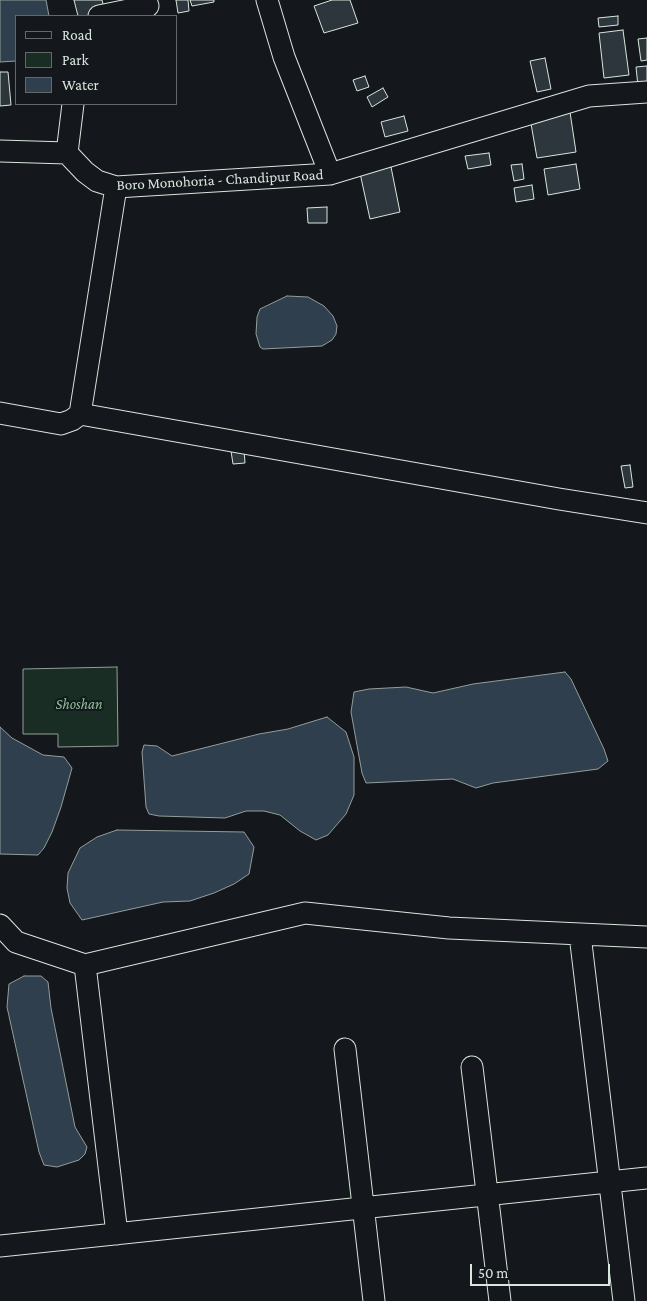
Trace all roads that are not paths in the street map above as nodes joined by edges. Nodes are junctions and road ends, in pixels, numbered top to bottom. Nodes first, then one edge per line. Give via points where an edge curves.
1 (146, 0) edge
2 (267, 0) edge
3 (103, 15) edge
4 (647, 92) edge
5 (73, 105) edge
6 (0, 151) edge
7 (66, 153) junction
8 (330, 174) junction
9 (116, 187) junction
10 (0, 413) edge
11 (80, 414) junction
12 (647, 513) edge
13 (0, 925) edge
14 (580, 935) junction
15 (647, 937) edge
16 (85, 965) junction
17 (346, 1049) dead end
18 (472, 1067) dead end
19 (647, 1178) edge
20 (610, 1181) junction
21 (488, 1194) junction
22 (363, 1208) junction
23 (117, 1234) junction
24 (0, 1246) edge
25 (374, 1301) edge
26 (500, 1301) edge
27 (624, 1301) edge

1 - 3 street via 148,6
2 - 8 street via 284,57
4 - 8 street, Boro Monohoria - Chandipur Road via 589,96
5 - 7 street
6 - 7 street
7 - 9 street, Boro Monohoria - Chandipur Road via 97,182
8 - 9 street, Boro Monohoria - Chandipur Road
9 - 11 street
10 - 11 street via 62,424
11 - 12 street
13 - 16 street via 16,942
14 - 15 street
14 - 16 street via 449,928 305,912
14 - 20 street
16 - 23 street
17 - 22 street
18 - 21 street
19 - 20 street
20 - 21 street
20 - 27 street
21 - 22 street
21 - 26 street
22 - 23 street
22 - 25 street
23 - 24 street

